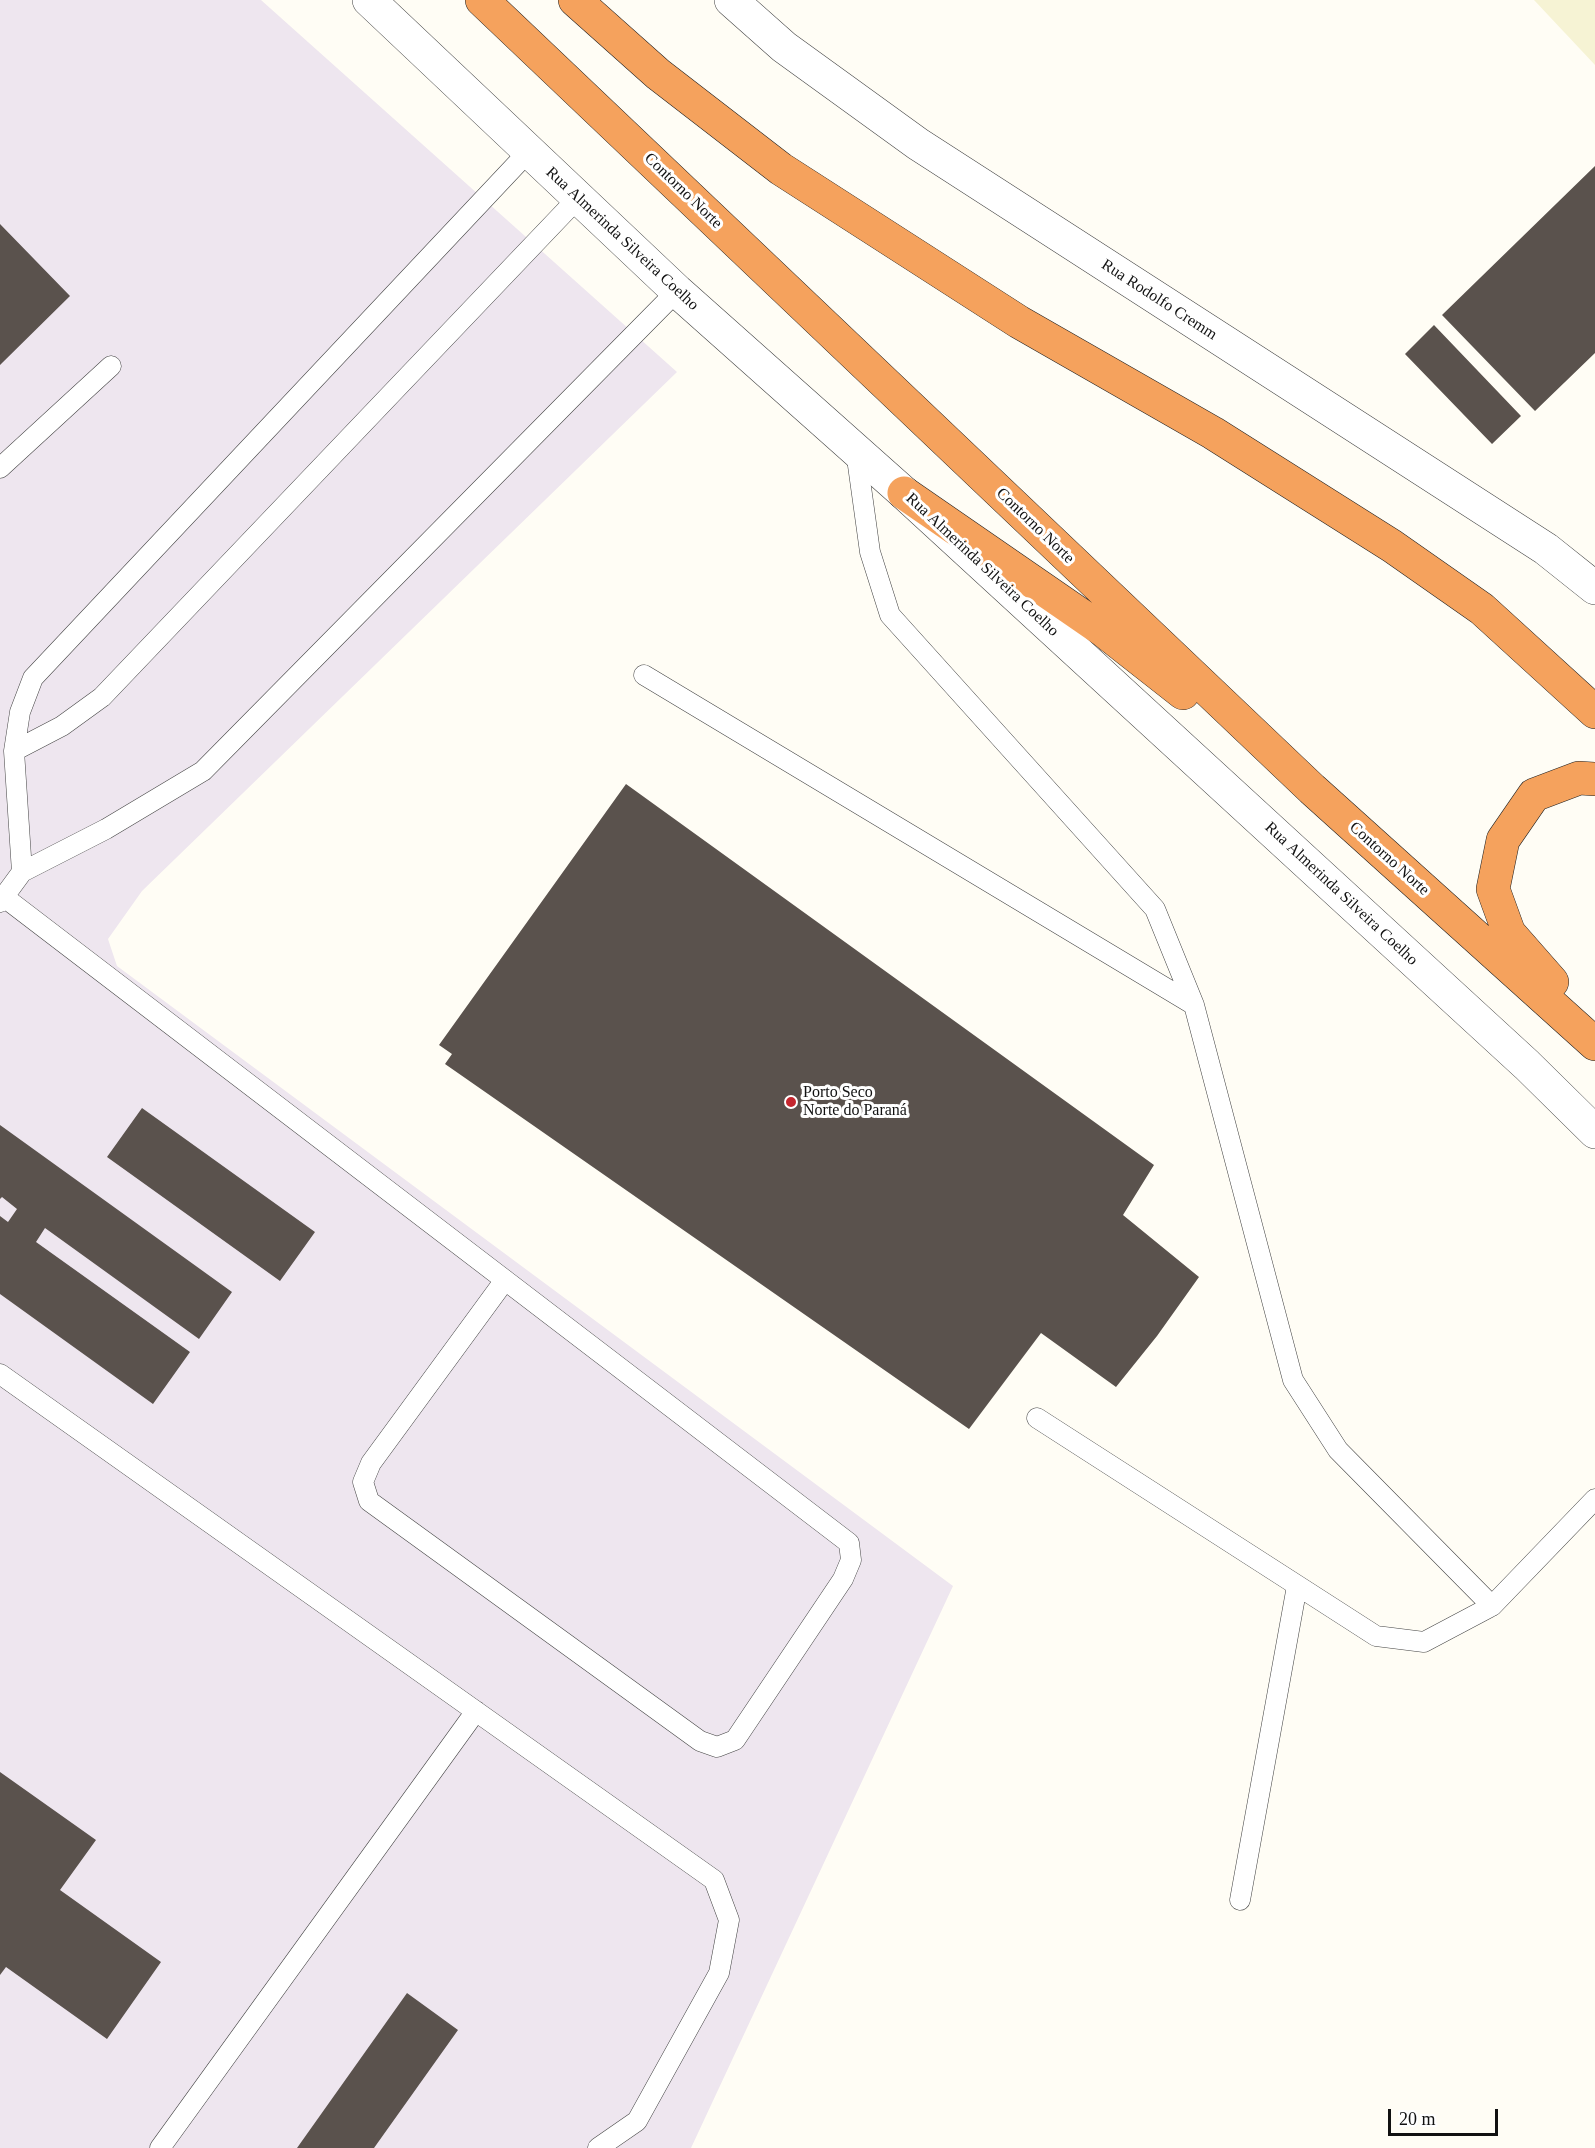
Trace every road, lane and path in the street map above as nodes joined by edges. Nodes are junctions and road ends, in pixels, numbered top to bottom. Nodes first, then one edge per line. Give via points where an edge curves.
1 (369, 0) edge
2 (482, 0) edge
3 (575, 0) edge
4 (731, 0) edge
5 (529, 151) junction
6 (578, 198) junction
7 (677, 291) junction
8 (111, 366) dead end
9 (856, 450) junction
10 (0, 468) edge
11 (904, 493) junction
12 (1595, 588) edge
13 (644, 675) dead end
14 (1595, 712) edge
15 (14, 751) junction
16 (1595, 779) edge
17 (1312, 789) junction
18 (22, 872) junction
19 (2, 899) edge
20 (1194, 1005) junction
21 (1595, 1026) edge
22 (1595, 1044) edge
23 (1595, 1132) edge
24 (505, 1280) junction
25 (0, 1374) edge
26 (1037, 1418) dead end
27 (1595, 1499) edge
28 (1297, 1586) junction
29 (1492, 1606) junction
30 (476, 1711) junction
31 (1240, 1900) dead end
32 (160, 2148) edge
33 (598, 2148) edge

1 - 5 street, Rua Almerinda Silveira Coelho
2 - 17 highway, Contorno Norte
3 - 14 highway via 658,74 781,169 1019,322 1214,434 1392,546 1482,609
4 - 12 street, Rua Rodolfo Cremm via 784,47 918,144 1546,549
5 - 6 street, Rua Almerinda Silveira Coelho
5 - 15 lane via 33,678 20,712
6 - 7 street, Rua Almerinda Silveira Coelho
6 - 15 lane via 102,697 62,726
7 - 9 street, Rua Almerinda Silveira Coelho
7 - 18 lane via 203,771 106,829
8 - 10 lane
9 - 11 street, Rua Almerinda Silveira Coelho
9 - 20 lane via 870,552 890,615 1155,909
11 - 17 highway via 1104,631
11 - 23 street, Rua Almerinda Silveira Coelho
13 - 20 lane
15 - 18 lane
16 - 21 highway via 1579,778 1534,795 1503,840 1493,889 1509,933
17 - 22 highway, Contorno Norte
18 - 19 lane
19 - 24 lane
20 - 29 lane via 1293,1380 1338,1450
24 - 24 lane via 849,1543 851,1560 843,1579 735,1740 717,1747 700,1741 369,1501 363,1482 371,1463
25 - 30 lane
26 - 28 lane
27 - 29 lane
28 - 29 lane via 1376,1636 1424,1642
28 - 31 lane
30 - 32 lane
30 - 33 lane via 714,1880 729,1920 718,1973 637,2121

